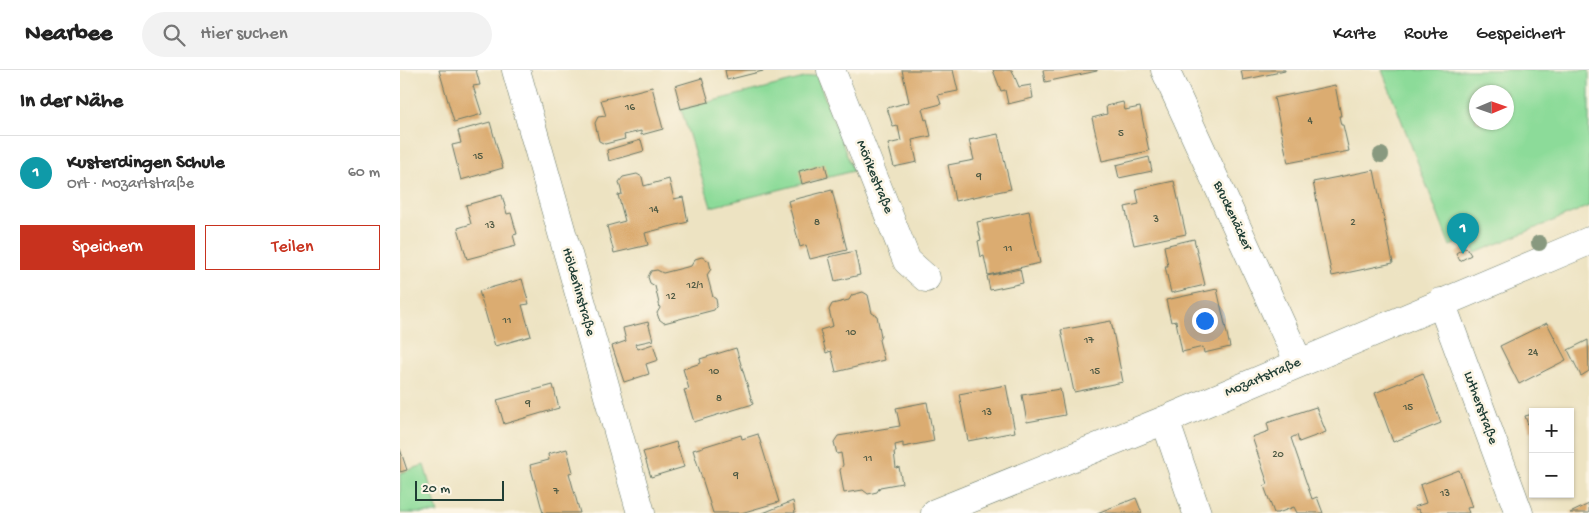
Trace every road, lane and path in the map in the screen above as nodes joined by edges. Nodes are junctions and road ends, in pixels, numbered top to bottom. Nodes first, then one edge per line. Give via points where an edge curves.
1 (516, 70) edge
2 (831, 70) edge
3 (1165, 70) edge
4 (1589, 241) edge
5 (926, 278) dead end
6 (1441, 302) junction
7 (1299, 363) junction
8 (1165, 420) junction
9 (641, 513) edge
10 (935, 513) edge
11 (1198, 513) edge
12 (1519, 513) edge

1 - 9 street, Hölderlinstraße
2 - 5 street, Mörikestraße via 907,261
3 - 7 street, Bruckenäcker
4 - 6 street, Mozartstraße
6 - 7 street, Mozartstraße
6 - 12 street, Lutherstraße
7 - 8 street, Mozartstraße
8 - 10 street, Mozartstraße
8 - 11 street

